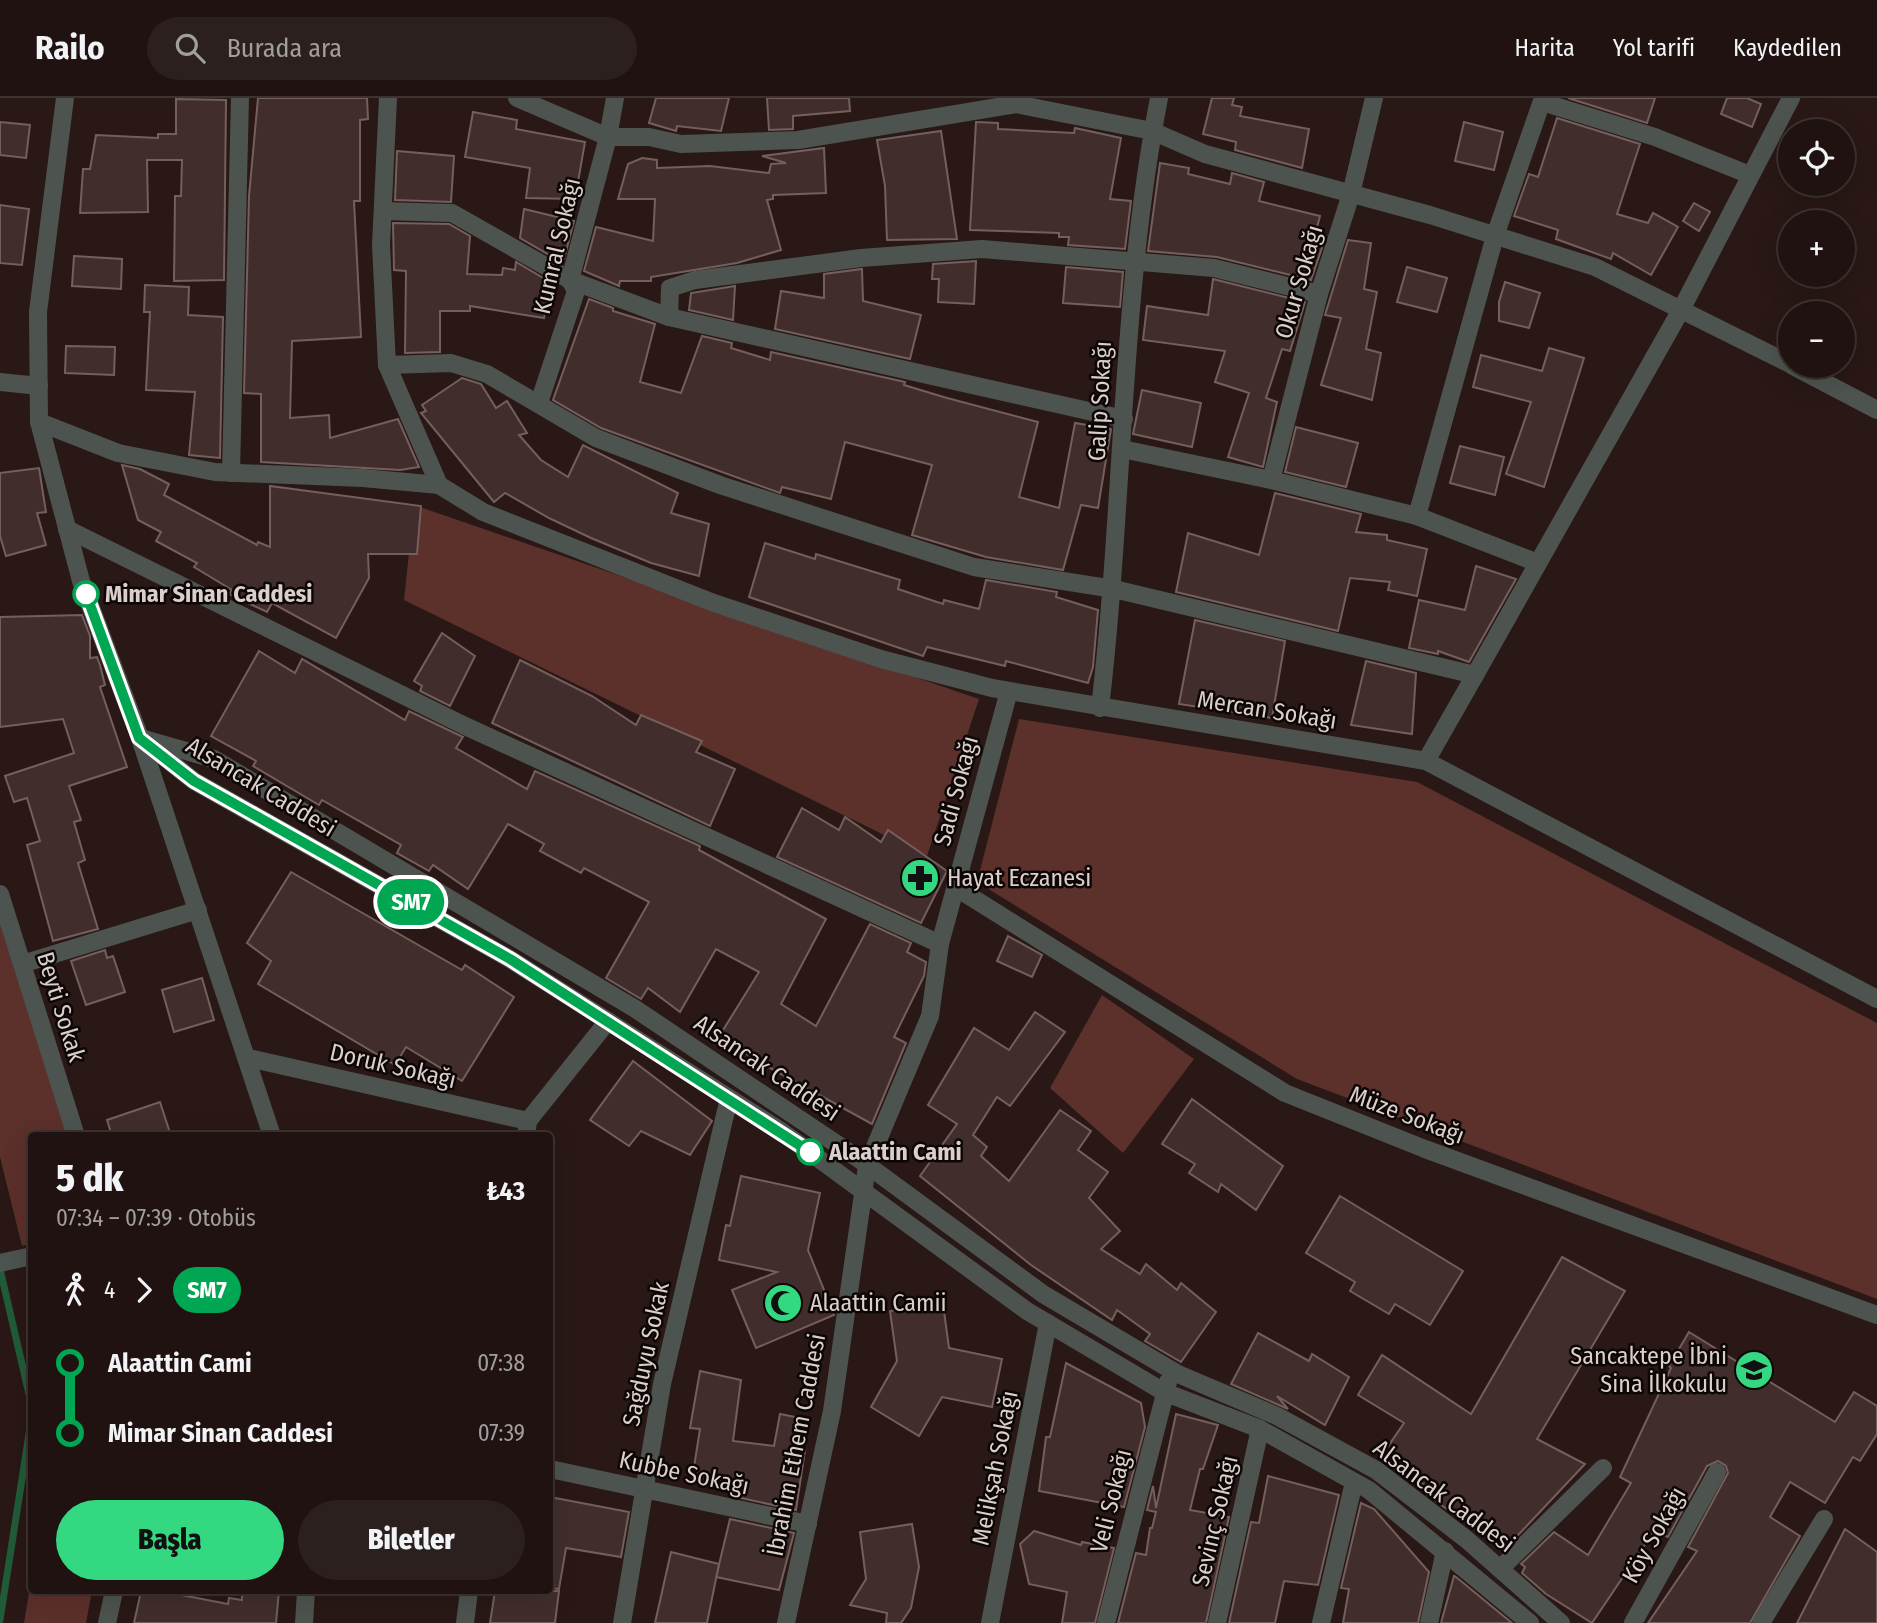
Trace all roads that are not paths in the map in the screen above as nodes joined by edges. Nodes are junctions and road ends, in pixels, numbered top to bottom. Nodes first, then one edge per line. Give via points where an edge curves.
1 (65, 98) edge
2 (240, 98) edge
3 (388, 98) edge
4 (517, 98) edge
5 (615, 98) edge
6 (1159, 98) edge
7 (1374, 98) edge
8 (1791, 98) edge
9 (1542, 100) edge
10 (1152, 131) junction
11 (608, 137) junction
12 (1751, 175) junction
13 (1351, 194) junction
14 (383, 211) junction
15 (1495, 236) junction
16 (1133, 260) junction
17 (570, 280) junction
18 (1319, 294) junction
19 (1682, 308) junction
20 (669, 317) junction
21 (1778, 358) edge
22 (387, 365) junction
23 (1817, 378) edge
24 (0, 382) edge
25 (39, 386) junction
26 (539, 403) junction
27 (1877, 410) edge
28 (1124, 419) junction
29 (39, 422) junction
30 (1122, 449) junction
31 (231, 473) junction
32 (1271, 480) junction
33 (439, 485) junction
34 (1417, 516) junction
35 (67, 529) junction
36 (1538, 563) junction
37 (1114, 589) junction
38 (1475, 675) junction
39 (1009, 691) junction
40 (1100, 708) junction
41 (139, 738) junction
42 (1426, 761) junction
43 (955, 887) junction
44 (0, 894) edge
45 (198, 911) junction
46 (940, 944) junction
47 (22, 964) junction
48 (1877, 999) edge
49 (608, 1021) junction
50 (248, 1058) junction
51 (729, 1098) junction
52 (527, 1129) edge
53 (75, 1132) edge
54 (271, 1132) edge
55 (867, 1166) junction
56 (863, 1192) junction
57 (26, 1258) edge
58 (0, 1263) edge
59 (1877, 1315) edge
60 (1048, 1323) junction
61 (1173, 1371) junction
62 (1164, 1392) junction
63 (1261, 1429) junction
64 (1603, 1468) dead end
65 (553, 1470) edge
66 (1717, 1472) dead end
67 (1354, 1482) junction
68 (645, 1490) junction
69 (1824, 1519) dead end
70 (807, 1524) junction
71 (1445, 1551) junction
72 (1500, 1569) junction
73 (113, 1594) edge
74 (306, 1594) edge
75 (469, 1594) edge
76 (1526, 1621) edge
77 (107, 1623) edge
78 (304, 1623) edge
79 (465, 1623) edge
80 (622, 1623) edge
81 (786, 1623) edge
82 (990, 1623) edge
83 (1106, 1623) edge
84 (1217, 1623) edge
85 (1321, 1623) edge
86 (1429, 1623) edge
87 (1561, 1623) edge
88 (1633, 1623) edge
89 (1761, 1623) edge

1 - 25 street via 38,312
2 - 31 street
3 - 14 street
4 - 11 street
5 - 11 street, Kumral Sokağı
6 - 10 street, Galip Sokağı
7 - 13 street, Okur Sokağı
8 - 12 street
9 - 12 street
9 - 15 street
10 - 11 street via 1016,104 798,139 681,145 649,137
10 - 13 street via 1205,154
10 - 16 street, Galip Sokağı
11 - 17 street, Kumral Sokağı
12 - 19 street
13 - 15 street
13 - 18 street, Okur Sokağı
14 - 17 street via 452,214
14 - 22 street
15 - 19 street via 1595,267
15 - 34 street
16 - 18 street via 1214,268
16 - 20 street via 982,249 849,260 695,280 670,288
16 - 28 street, Galip Sokağı
17 - 20 street
17 - 26 street, Kumral Sokağı via 576,291
18 - 32 street, Okur Sokağı
19 - 21 street
19 - 36 street
20 - 28 street
22 - 26 street via 451,363 487,373
22 - 33 street
23 - 27 street
24 - 25 street
25 - 29 street
26 - 37 street via 596,438 720,485 974,566
28 - 30 street, Galip Sokağı
29 - 31 street via 118,453
29 - 35 street
30 - 32 street
30 - 37 street, Galip Sokağı
31 - 33 street
32 - 34 street
33 - 39 street, Mercan Sokağı via 483,512 714,603 881,659
34 - 36 street
35 - 41 street via 81,581
35 - 46 street via 463,726
36 - 38 street
37 - 38 street
37 - 40 street, Galip Sokağı
38 - 42 street
39 - 40 street, Mercan Sokağı
39 - 43 street, Sadi Sokağı
40 - 42 street, Mercan Sokağı
41 - 45 street
41 - 49 street, Alsancak Caddesi via 194,781 510,959
41 - 55 street, Alsancak Caddesi via 214,759 238,773 634,1009
42 - 48 street, Mercan Sokağı
43 - 46 street, Sadi Sokağı
43 - 59 street, Müze Sokağı via 1286,1093 1424,1149
44 - 47 street, Beyti Sokak
45 - 47 street
45 - 50 street
46 - 55 street, Sadi Sokağı via 930,1016
47 - 53 street, Beyti Sokak
49 - 51 street, Alsancak Caddesi
49 - 52 street
50 - 52 street, Doruk Sokağı
50 - 54 street
51 - 56 street, Alsancak Caddesi
51 - 68 street, Sağduyu Sokak via 662,1384
55 - 56 street
55 - 61 street, Alsancak Caddesi via 1043,1294
56 - 60 street, Alsancak Caddesi
56 - 70 street, İbrahim Ethem Caddesi via 832,1411
57 - 58 street
60 - 62 street, Alsancak Caddesi
60 - 82 street, Melikşah Sokağı
61 - 62 street
61 - 72 street, Alsancak Caddesi via 1276,1416 1376,1470
62 - 63 street, Alsancak Caddesi
62 - 83 street, Veli Sokağı
63 - 67 street, Alsancak Caddesi
63 - 84 street, Sevinç Sokağı
64 - 72 street
65 - 68 street, Kubbe Sokağı
66 - 88 street, Köy Sokağı
67 - 71 street, Alsancak Caddesi
67 - 85 street
68 - 70 street, Kubbe Sokağı
68 - 80 street, Sağduyu Sokak
69 - 89 street
70 - 81 street, İbrahim Ethem Caddesi
71 - 76 street, Alsancak Caddesi
71 - 86 street
72 - 87 street, Alsancak Caddesi
73 - 77 street
74 - 78 street
75 - 79 street

